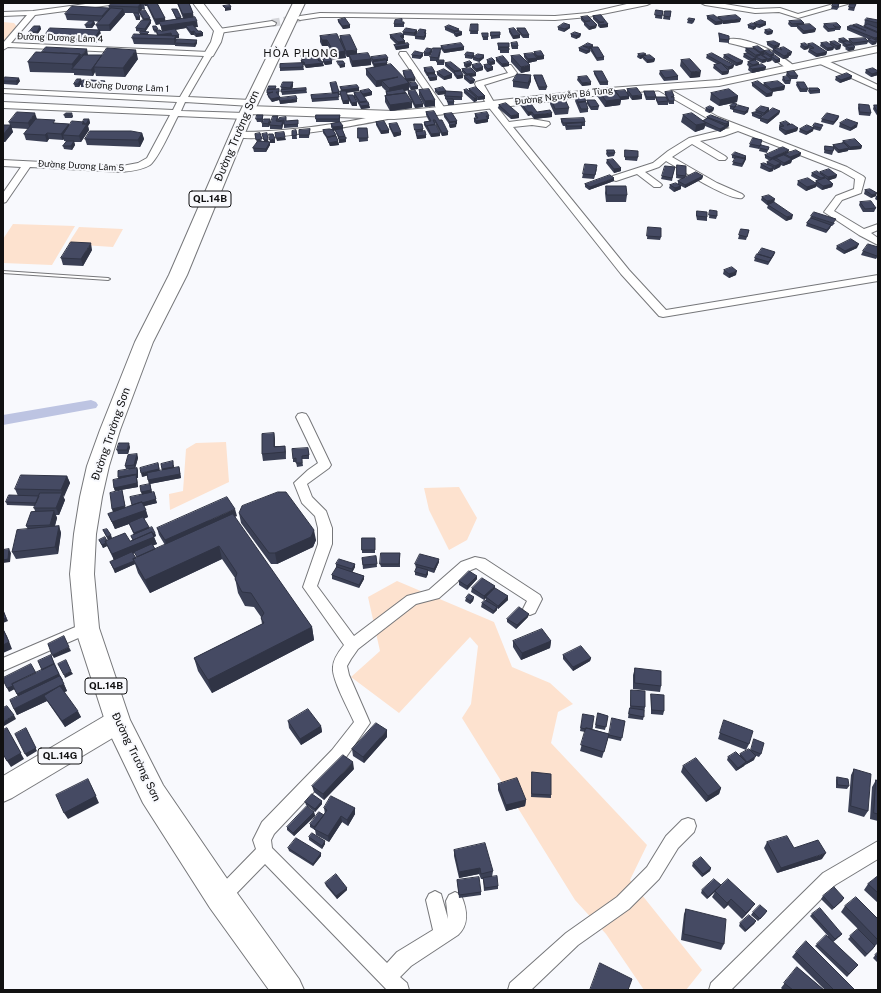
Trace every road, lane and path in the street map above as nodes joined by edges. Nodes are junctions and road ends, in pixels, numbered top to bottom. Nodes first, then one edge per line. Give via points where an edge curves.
1 (110, 3) edge
2 (198, 3) edge
3 (299, 3) edge
4 (647, 3) edge
5 (705, 3) edge
6 (847, 3) edge
7 (33, 13) junction
8 (3, 14) edge
9 (300, 18) tunnel mouth
10 (272, 23) tunnel mouth
11 (219, 31) junction
12 (732, 41) dead end
13 (4, 46) edge
14 (878, 49) edge
15 (209, 54) junction
16 (403, 54) dead end
17 (821, 61) junction
18 (508, 67) edge
19 (792, 68) junction
20 (661, 88) junction
21 (878, 88) edge
22 (3, 91) edge
23 (183, 100) junction
24 (491, 105) junction
25 (3, 106) edge
26 (248, 110) junction
27 (442, 110) junction
28 (176, 113) junction
29 (394, 115) junction
30 (546, 124) dead end
31 (506, 125) junction
32 (738, 128) junction
33 (237, 135) junction
34 (692, 140) junction
35 (666, 157) junction
36 (722, 158) dead end
37 (3, 162) edge
38 (27, 164) junction
39 (638, 171) junction
40 (616, 178) dead end
41 (657, 185) dead end
42 (739, 196) dead end
43 (3, 200) edge
44 (878, 227) edge
45 (862, 233) junction
46 (878, 242) edge
47 (3, 272) edge
48 (878, 278) edge
49 (108, 279) dead end
50 (302, 417) dead end
51 (530, 609) dead end
52 (87, 628) junction
53 (353, 645) junction
54 (3, 665) edge
55 (117, 722) junction
56 (3, 790) edge
57 (688, 826) dead end
58 (878, 849) edge
59 (265, 852) junction
60 (221, 897) junction
61 (435, 900) dead end
62 (455, 901) dead end
63 (443, 934) junction
64 (387, 977) junction
65 (288, 990) edge
66 (400, 990) edge
67 (517, 990) edge
68 (718, 990) edge

1 - 7 street
2 - 11 main road
3 - 26 highway, Đường Trường Sơn / QL.14B
4 - 9 street via 560,18 320,15
5 - 6 street via 755,11 780,10 798,16
7 - 8 street
7 - 13 street
10 - 11 street
11 - 15 main road
12 - 19 street via 757,47
13 - 15 street, Đường Dương Lâm 4
14 - 17 main road, Đường Nguyễn Bá Tùng
15 - 23 street, Đường Dương Lâm 5
16 - 27 street
17 - 19 main road, Đường Nguyễn Bá Tùng
17 - 21 street
18 - 24 street via 512,74 479,84
19 - 20 main road, Đường Nguyễn Bá Tùng via 719,83
20 - 24 main road, Đường Nguyễn Bá Tùng via 568,95
20 - 32 street via 705,114
22 - 23 street, Đường Dương Lâm 1
23 - 26 street, Đường Dương Lâm 1
23 - 28 street, Đường Dương Lâm 5
24 - 27 main road, Đường Nguyễn Bá Tùng
24 - 31 street
25 - 28 street
26 - 28 street
26 - 29 main road, Đường Nguyễn Bá Tùng
26 - 33 highway, Đường Trường Sơn / QL.14B
27 - 29 main road, Đường Nguyễn Bá Tùng
28 - 38 street, Đường Dương Lâm 5 via 151,159 136,168
29 - 33 street via 297,131
30 - 31 street via 532,122
31 - 48 street via 625,272 663,314
32 - 34 street
32 - 45 street via 860,178 858,191 839,198 829,212
33 - 52 highway, Đường Trường Sơn / QL.14B via 178,275 144,342 98,466 85,534 82,574
34 - 35 street
34 - 36 street
35 - 39 street via 656,165
35 - 42 street via 714,185
37 - 38 street, Đường Dương Lâm 5
38 - 43 street
39 - 40 street
39 - 41 street
44 - 45 street
45 - 46 street
47 - 49 lane
50 - 53 street via 326,466 300,483 307,500 321,514 325,528 325,544 310,587
51 - 53 street via 535,599 475,562 466,566 434,594 412,600 402,606
52 - 54 street
52 - 55 highway, Đường Trường Sơn / QL.14B
53 - 59 street via 340,666 341,675 362,723 338,755 268,828 262,840
55 - 56 main road, QL.14G
55 - 60 highway, Đường Trường Sơn / QL.14B via 153,794
57 - 67 street via 672,842 653,873 623,903 572,939
58 - 68 street via 829,879
59 - 60 street
59 - 64 street
60 - 65 highway, Đường Trường Sơn / QL.14B
61 - 63 street
62 - 63 street via 458,923
63 - 64 street via 404,959
64 - 66 street

